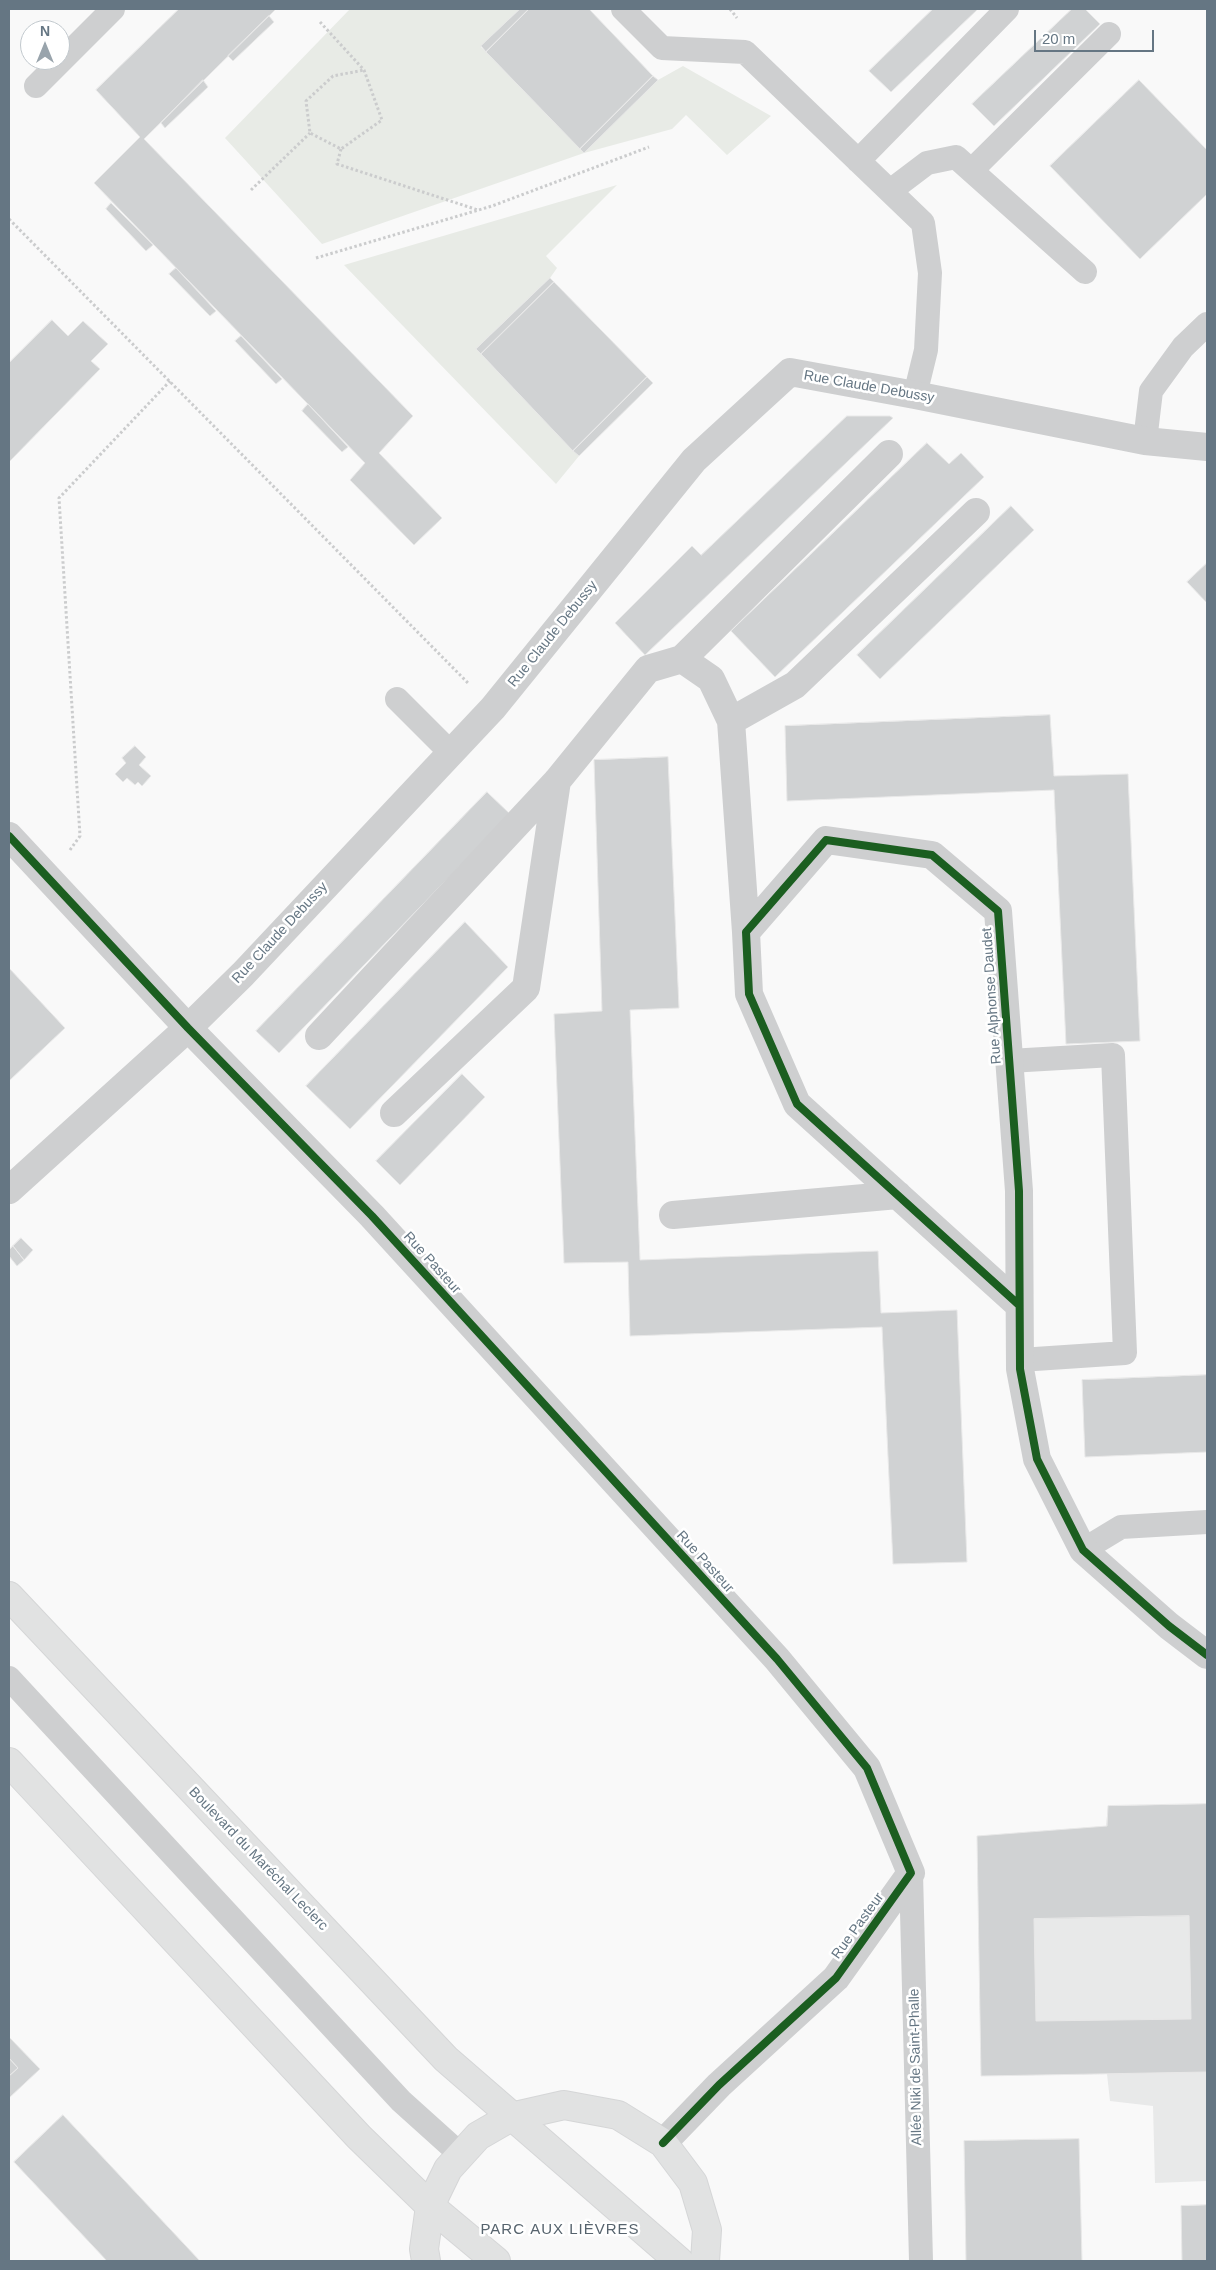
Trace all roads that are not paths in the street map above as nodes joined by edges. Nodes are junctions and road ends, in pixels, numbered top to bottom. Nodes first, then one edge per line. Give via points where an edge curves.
1 (113, 9) edge
2 (623, 9) edge
3 (1007, 9) edge
4 (1108, 34) dead end
5 (36, 86) dead end
6 (858, 161) junction
7 (972, 170) junction
8 (890, 191) junction
9 (1086, 272) dead end
10 (1207, 324) edge
11 (915, 395) junction
12 (1145, 441) junction
13 (1207, 447) edge
14 (889, 454) dead end
15 (976, 512) dead end
16 (682, 659) junction
17 (397, 699) dead end
18 (731, 721) junction
19 (450, 752) junction
20 (557, 781) junction
21 (9, 836) edge
22 (746, 932) junction
23 (188, 1028) junction
24 (319, 1036) dead end
25 (1009, 1061) junction
26 (394, 1112) dead end
27 (9, 1190) edge
28 (898, 1195) junction
29 (673, 1216) dead end
30 (1020, 1305) junction
31 (1020, 1360) junction
32 (1207, 1522) edge
33 (1083, 1550) junction
34 (9, 1596) edge
35 (1207, 1655) edge
36 (9, 1678) edge
37 (9, 1762) edge
38 (911, 1873) junction
39 (511, 2117) junction
40 (663, 2143) junction
41 (461, 2155) junction
42 (430, 2206) junction
43 (426, 2261) edge
44 (496, 2261) edge
45 (678, 2261) edge
46 (705, 2261) edge
47 (921, 2261) edge

1 - 5 lane
2 - 6 lane via 662,48 745,52
3 - 6 lane
4 - 7 lane
6 - 8 lane
7 - 8 lane via 956,157 927,163
7 - 9 lane
8 - 11 lane via 923,223 930,273 926,350
10 - 12 lane via 1182,347 1151,391
11 - 12 street, Rue Claude Debussy
11 - 19 street, Rue Claude Debussy via 790,372 694,460 493,708
12 - 13 street, Rue Claude Debussy
14 - 16 street
15 - 18 street via 795,685
16 - 18 street via 711,679
16 - 20 street via 648,669
17 - 19 lane
18 - 22 street
19 - 23 street, Rue Claude Debussy via 243,974
20 - 24 street
20 - 26 street via 526,988
21 - 23 street, Rue Pasteur
22 - 25 street, Rue Alphonse Daudet via 826,840 932,855 998,911
22 - 28 street via 749,994 796,1104
23 - 27 street, Rue Claude Debussy
23 - 38 street, Rue Pasteur via 372,1216 777,1659 867,1768
25 - 30 street, Rue Alphonse Daudet via 1020,1191
25 - 31 lane via 1113,1055 1125,1352
28 - 29 street
28 - 30 street
30 - 31 street, Rue Alphonse Daudet
31 - 33 street, Rue Alphonse Daudet via 1037,1459
32 - 33 lane via 1121,1527
33 - 35 street, Rue Alphonse Daudet
34 - 39 main road, Boulevard du Maréchal Leclerc via 446,2059
36 - 41 lane via 401,2101
37 - 42 main road via 359,2137
38 - 40 street, Rue Pasteur via 836,1978 719,2085
38 - 47 lane, Allée Niki de Saint-Phalle
39 - 40 main road via 564,2105 618,2115
39 - 41 main road via 478,2136
39 - 45 main road, Boulevard du Maréchal Leclerc
40 - 46 main road via 693,2184 708,2230
41 - 42 main road via 448,2169
42 - 43 main road via 424,2249
42 - 44 main road

